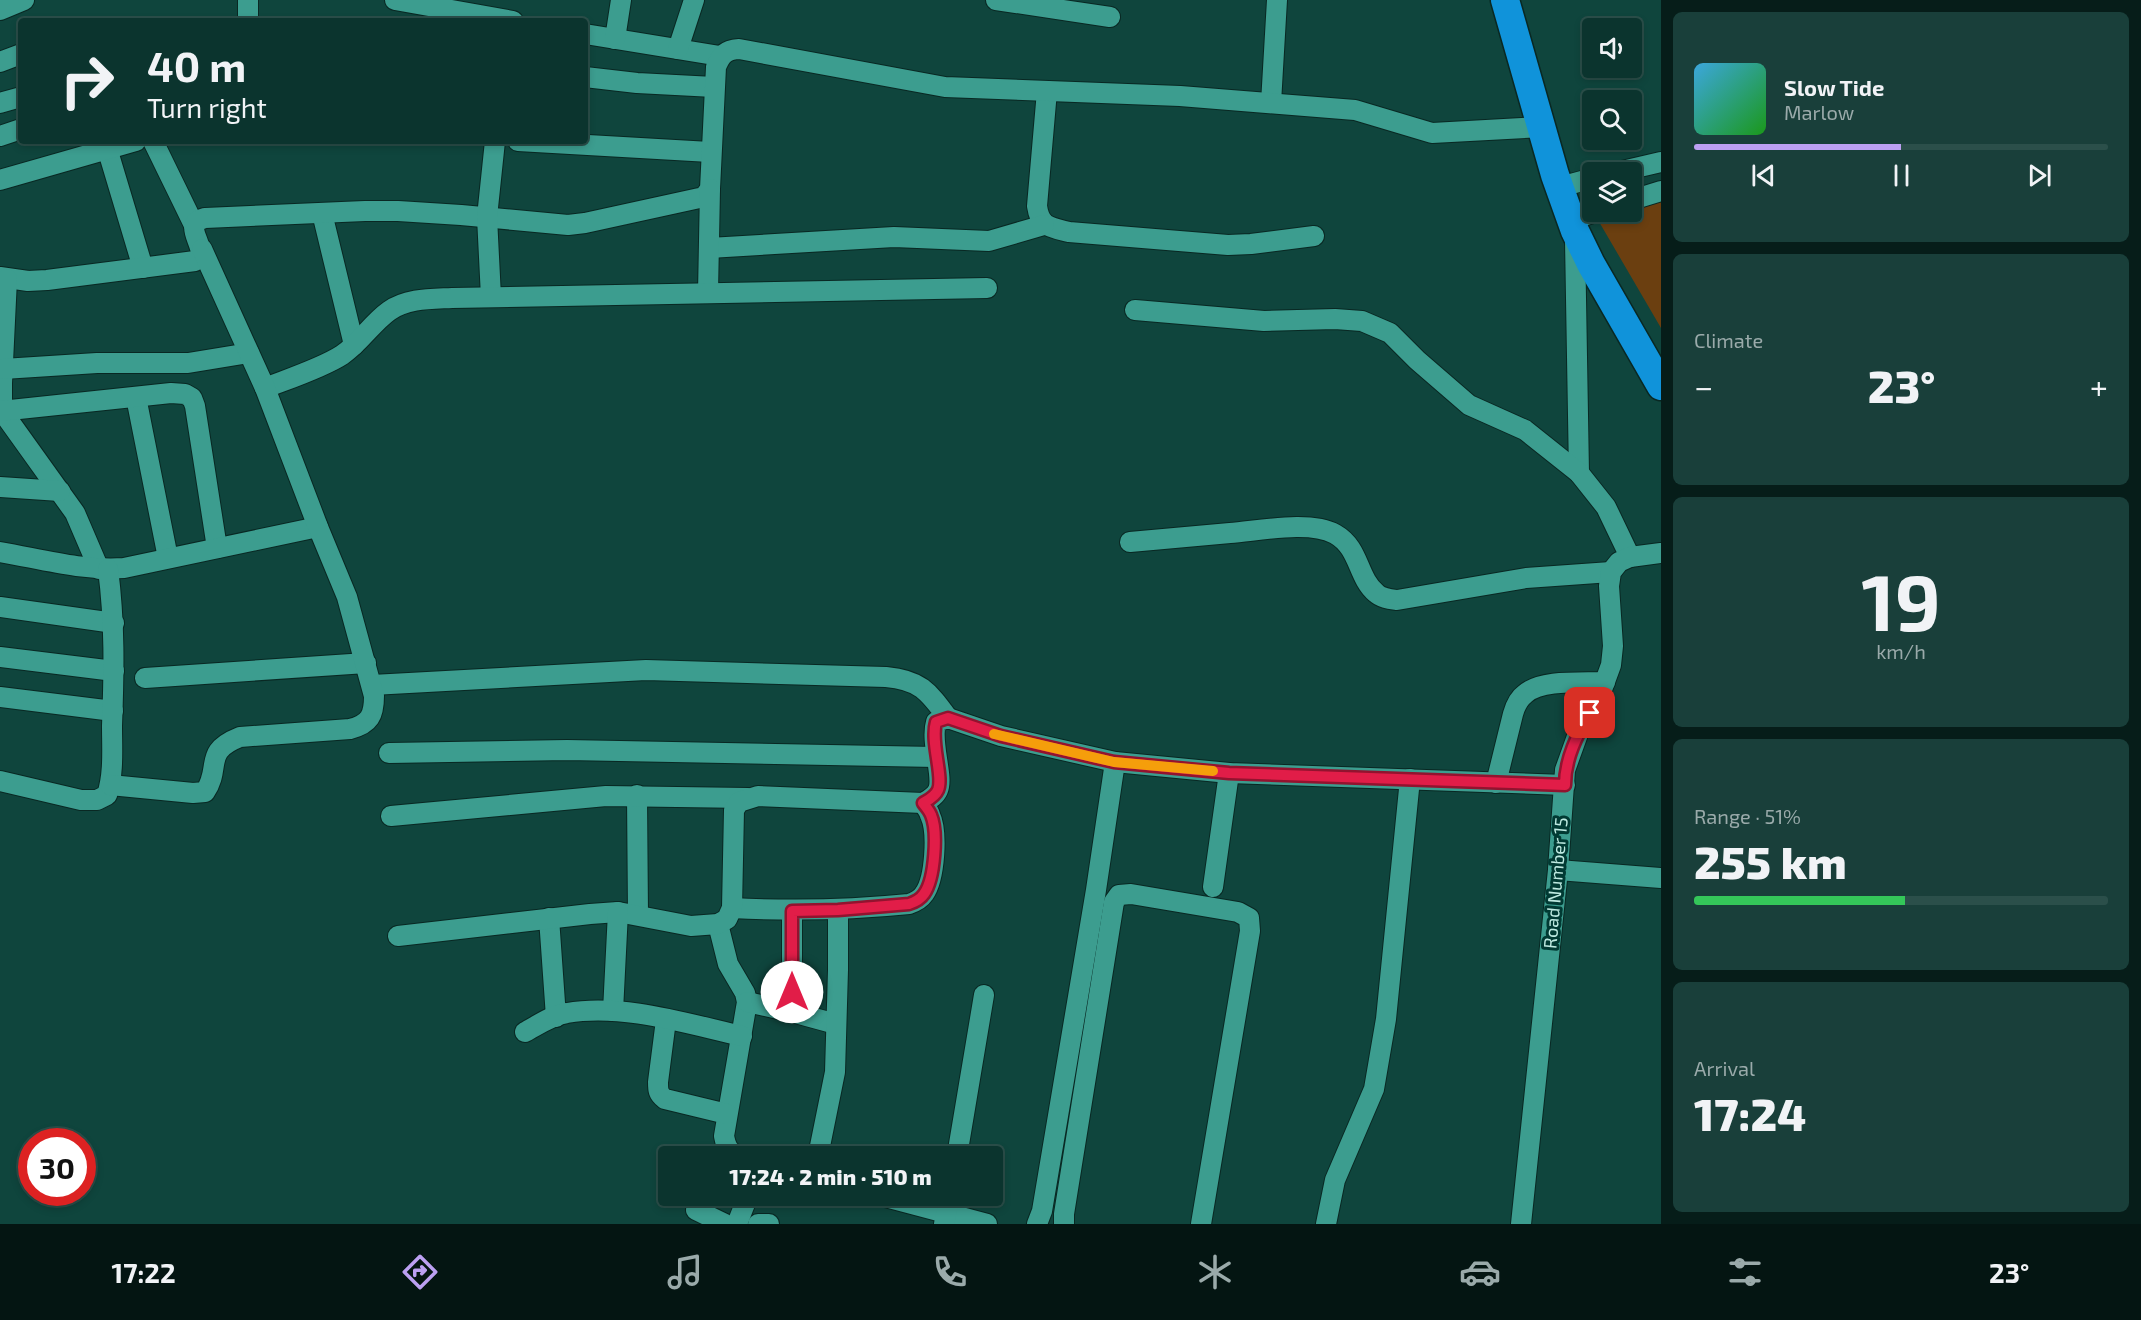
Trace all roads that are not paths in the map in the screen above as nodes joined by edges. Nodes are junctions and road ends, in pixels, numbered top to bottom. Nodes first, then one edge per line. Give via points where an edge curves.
1 (24, 0) edge
2 (248, 0) edge
3 (395, 0) edge
4 (621, 0) edge
5 (694, 0) edge
6 (996, 0) edge
7 (1278, 0) edge
8 (1505, 0) edge
9 (1516, 0) edge
10 (0, 10) edge
11 (1110, 17) dead end
12 (249, 18) edge
13 (496, 18) edge
14 (588, 34) edge
15 (615, 39) junction
16 (678, 49) junction
17 (18, 55) edge
18 (720, 56) junction
19 (0, 62) edge
20 (588, 78) edge
21 (714, 87) junction
22 (1047, 91) junction
23 (18, 98) edge
24 (0, 103) edge
25 (1271, 103) junction
26 (1542, 127) junction
27 (18, 130) edge
28 (0, 136) edge
29 (117, 144) edge
30 (154, 144) edge
31 (495, 144) edge
32 (570, 144) edge
33 (93, 148) edge
34 (710, 152) junction
35 (1661, 162) edge
36 (1642, 166) edge
37 (0, 180) edge
38 (1582, 181) edge
39 (710, 189) junction
40 (1661, 191) edge
41 (1642, 197) edge
42 (322, 213) junction
43 (1582, 215) edge
44 (487, 217) junction
45 (1585, 222) edge
46 (1585, 222) edge
47 (1587, 222) edge
48 (194, 225) junction
49 (1044, 225) junction
50 (1314, 236) dead end
51 (709, 248) junction
52 (202, 249) junction
53 (143, 268) junction
54 (4, 278) edge
55 (987, 288) dead end
56 (708, 293) junction
57 (491, 297) junction
58 (1135, 310) dead end
59 (354, 345) junction
60 (1661, 350) edge
61 (249, 353) junction
62 (2, 357) edge
63 (1661, 387) edge
64 (265, 388) junction
65 (136, 397) junction
66 (2, 411) edge
67 (1579, 473) junction
68 (0, 486) edge
69 (60, 490) junction
70 (318, 527) junction
71 (1130, 542) dead end
72 (217, 548) junction
73 (0, 552) edge
74 (1661, 553) edge
75 (168, 558) junction
76 (1630, 558) junction
77 (104, 569) junction
78 (1611, 572) junction
79 (0, 607) edge
80 (114, 624) junction
81 (0, 657) edge
82 (366, 663) junction
83 (114, 671) junction
84 (145, 678) dead end
85 (1605, 682) junction
86 (372, 685) junction
87 (0, 697) edge
88 (113, 711) junction
89 (948, 718) junction
90 (389, 753) dead end
91 (936, 756) junction
92 (1114, 762) junction
93 (1229, 773) junction
94 (1410, 779) junction
95 (0, 781) edge
96 (1496, 783) junction
97 (110, 785) junction
98 (1565, 785) junction
99 (637, 795) junction
100 (748, 798) junction
101 (923, 803) junction
102 (391, 816) dead end
103 (1558, 870) junction
104 (1661, 878) edge
105 (1213, 887) dead end
106 (732, 908) junction
107 (838, 910) junction
108 (792, 911) junction
109 (618, 912) junction
110 (638, 915) junction
111 (549, 918) junction
112 (718, 924) junction
113 (398, 936) dead end
114 (984, 995) dead end
115 (747, 1002) junction
116 (613, 1011) junction
117 (792, 1012) junction
118 (556, 1017) junction
119 (666, 1020) junction
120 (836, 1024) junction
121 (525, 1032) dead end
122 (742, 1036) junction
123 (727, 1114) junction
124 (726, 1146) edge
125 (820, 1146) edge
126 (959, 1146) edge
127 (697, 1206) edge
128 (744, 1206) edge
129 (925, 1206) edge
130 (947, 1211) edge
131 (725, 1224) edge
132 (737, 1224) edge
133 (758, 1224) edge
134 (769, 1224) edge
135 (987, 1224) edge
136 (1037, 1224) edge
137 (1065, 1224) edge
138 (1202, 1224) edge
139 (1326, 1224) edge
140 (1521, 1224) edge

1 - 10 street
2 - 12 street
3 - 13 street
4 - 15 street
5 - 16 street
6 - 11 street
7 - 25 street
8 - 26 highway
9 - 38 highway
14 - 15 street
15 - 16 street
16 - 18 street
17 - 19 street
18 - 21 street
18 - 22 street via 729,50 757,51 945,87
20 - 21 street
21 - 34 street
22 - 25 street
22 - 49 street via 1036,206
23 - 24 street
25 - 26 street via 1355,110 1432,133
26 - 43 highway via 1555,175
27 - 28 street
29 - 33 street
30 - 48 street
31 - 44 street
32 - 34 street
33 - 37 street
33 - 53 street
34 - 39 street
35 - 36 street
39 - 44 street via 704,197 585,223 550,224
39 - 51 street
40 - 41 street
42 - 44 street via 398,211
42 - 48 street via 205,219
42 - 59 street
44 - 57 street
45 - 63 highway via 1591,264
46 - 67 street
47 - 60 highway
48 - 52 street
49 - 50 street via 1069,232 1228,245
49 - 51 street via 989,241 894,237
51 - 56 street
52 - 53 street via 201,257 195,261
52 - 61 street
53 - 54 street via 47,280
54 - 62 street
55 - 56 street
56 - 57 street
57 - 59 street via 421,300 400,305
58 - 67 street via 1264,321 1362,321 1390,333 1469,405 1525,430
59 - 64 street via 340,356
61 - 62 street via 188,363
61 - 64 street
62 - 66 street
64 - 70 street
65 - 66 street
65 - 72 street via 171,393 192,398
65 - 75 street
66 - 69 street
67 - 76 street via 1606,507
68 - 69 street
69 - 77 street
70 - 72 street
70 - 82 street via 347,597
71 - 78 street via 1317,528 1346,541 1367,583 1377,594 1397,600 1526,579
72 - 75 street
73 - 77 street
74 - 76 street
75 - 77 street
76 - 78 street via 1619,562
77 - 80 street
78 - 85 street, Road Number 15 via 1613,646
79 - 80 street
80 - 83 street
81 - 83 street
82 - 84 street
82 - 86 street
83 - 88 street
85 - 96 street via 1544,685 1524,694 1516,704
85 - 98 street, Road Number 15 via 1570,755
86 - 89 street via 646,670 886,677 916,684
86 - 97 street via 374,708 371,719 362,726 240,737 226,743 218,751 205,792
87 - 88 street
88 - 97 street
89 - 91 street via 936,722
89 - 92 street via 1001,736
90 - 91 street via 567,750
91 - 101 street via 938,790
92 - 93 street
92 - 136 street via 1048,1177
93 - 94 street
93 - 105 street
94 - 96 street
94 - 139 street via 1386,1019 1374,1089 1335,1180
95 - 97 street via 81,800 97,800 106,795
96 - 98 street
98 - 103 street, Road Number 15
99 - 100 street
99 - 102 street
99 - 110 street
100 - 101 street
100 - 106 street via 734,810
101 - 107 street via 930,814 935,839 926,893 909,904
103 - 104 street
103 - 140 street, Road Number 15
106 - 108 street
106 - 112 street via 727,919
107 - 108 street
107 - 120 street
108 - 117 street
109 - 110 street
109 - 111 street
109 - 116 street
110 - 112 street via 691,926
111 - 113 street
111 - 118 street
112 - 115 street via 728,964
114 - 126 street
115 - 117 street
115 - 122 street
116 - 118 street
116 - 119 street
117 - 120 street
118 - 121 street
119 - 122 street
119 - 123 street via 658,1082 660,1096
120 - 125 street via 835,1072
122 - 123 street
123 - 124 street
127 - 131 street via 696,1210
128 - 132 street
129 - 130 street
130 - 135 street
133 - 134 street
137 - 138 street via 1114,902 1119,895 1131,894 1238,912 1249,918

